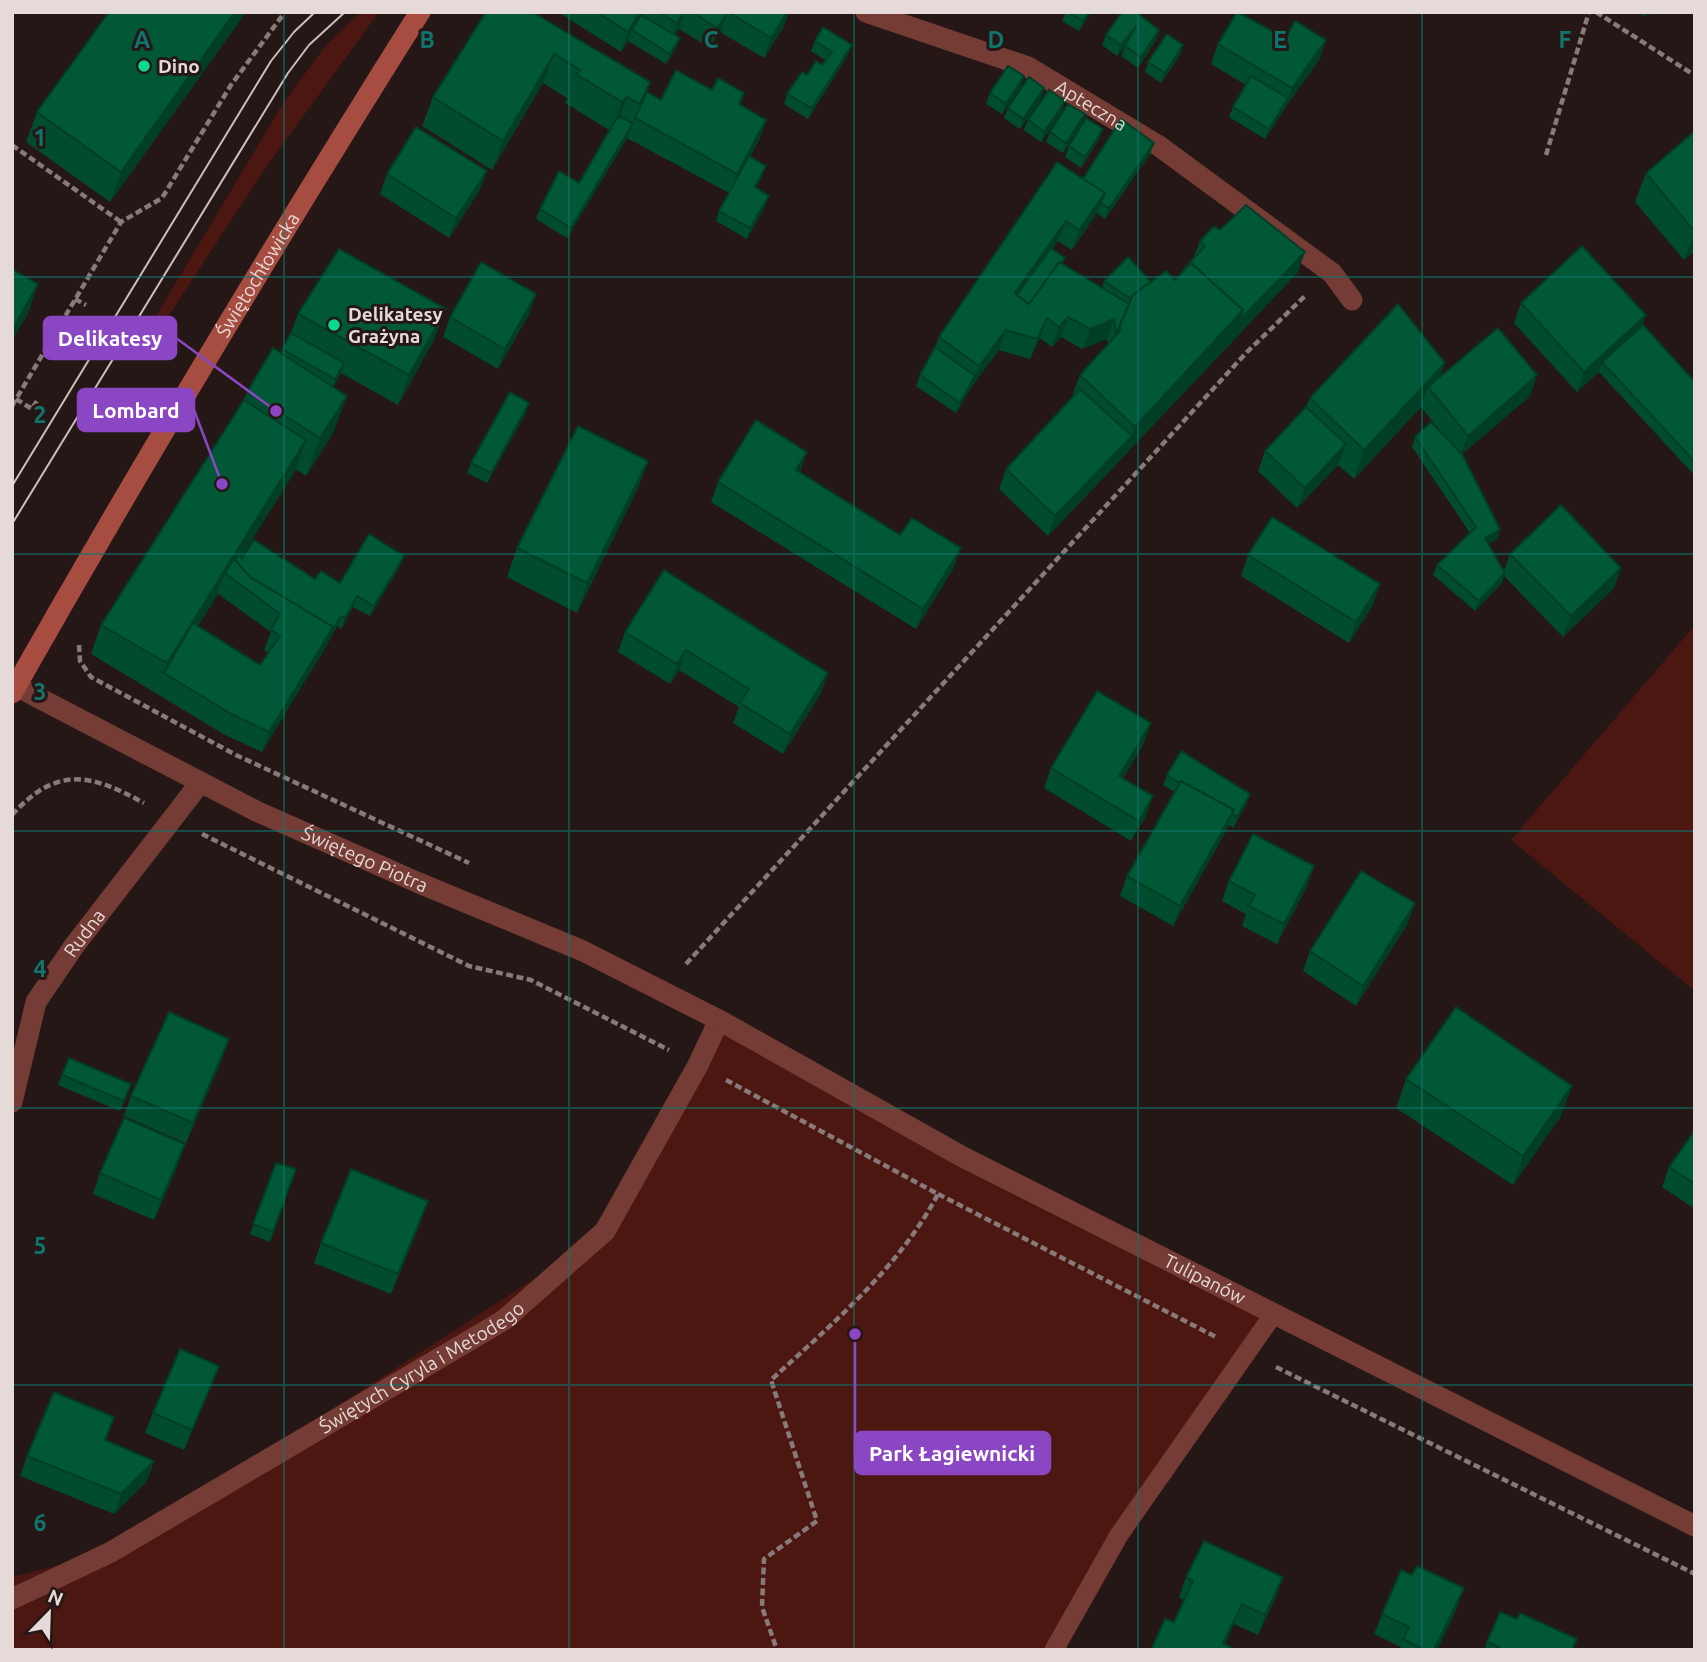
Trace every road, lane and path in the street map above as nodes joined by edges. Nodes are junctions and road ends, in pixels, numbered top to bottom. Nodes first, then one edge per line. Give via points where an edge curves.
1 (285, 12) edge
2 (420, 12) edge
3 (866, 12) edge
4 (1589, 12) edge
5 (1596, 12) edge
6 (1691, 73) dead end
7 (12, 145) edge
8 (1546, 155) dead end
9 (121, 222) junction
10 (1332, 272) junction
11 (75, 299) junction
12 (1352, 300) dead end
13 (86, 305) dead end
14 (16, 399) junction
15 (38, 399) dead end
16 (12, 406) edge
17 (78, 638) dead end
18 (13, 688) edge
19 (200, 783) junction
20 (12, 815) edge
21 (172, 819) junction
22 (476, 867) dead end
23 (677, 960) dead end
24 (719, 1020) junction
25 (698, 1065) junction
26 (12, 1102) edge
27 (938, 1194) junction
28 (1273, 1315) junction
29 (1246, 1352) junction
30 (1695, 1526) edge
31 (1695, 1574) edge
32 (12, 1599) edge
33 (777, 1650) edge
34 (1054, 1650) edge

1 - 9 path via 231,85 162,198
2 - 18 main road, Świętochłowicka via 229,317
3 - 10 street, Apteczna via 1028,67 1159,146
4 - 8 path
5 - 6 path
7 - 9 path
9 - 11 path
10 - 12 street, Apteczna
10 - 23 path via 1247,352 687,965
11 - 13 path
11 - 14 path
14 - 15 path via 32,409
14 - 16 path
17 - 22 path via 80,661 91,677 236,755
18 - 19 street, Świętego Piotra
19 - 21 street, Rudna
19 - 24 street, Świętego Piotra via 419,883 583,951
20 - 21 path via 29,796 60,782 91,779
21 - 25 path via 469,966 531,980
21 - 26 street, Rudna via 36,1002
24 - 25 street, Świętych Cyryla i Metodego
24 - 28 street, Tulipanów via 961,1156
25 - 27 path
25 - 32 street, Świętych Cyryla i Metodego via 604,1231 504,1320 111,1552
27 - 29 path
27 - 33 path via 925,1220 855,1303 771,1380 817,1521 764,1559 762,1606
28 - 29 lane
28 - 30 street, Tulipanów
29 - 31 path
29 - 34 lane via 1119,1535

